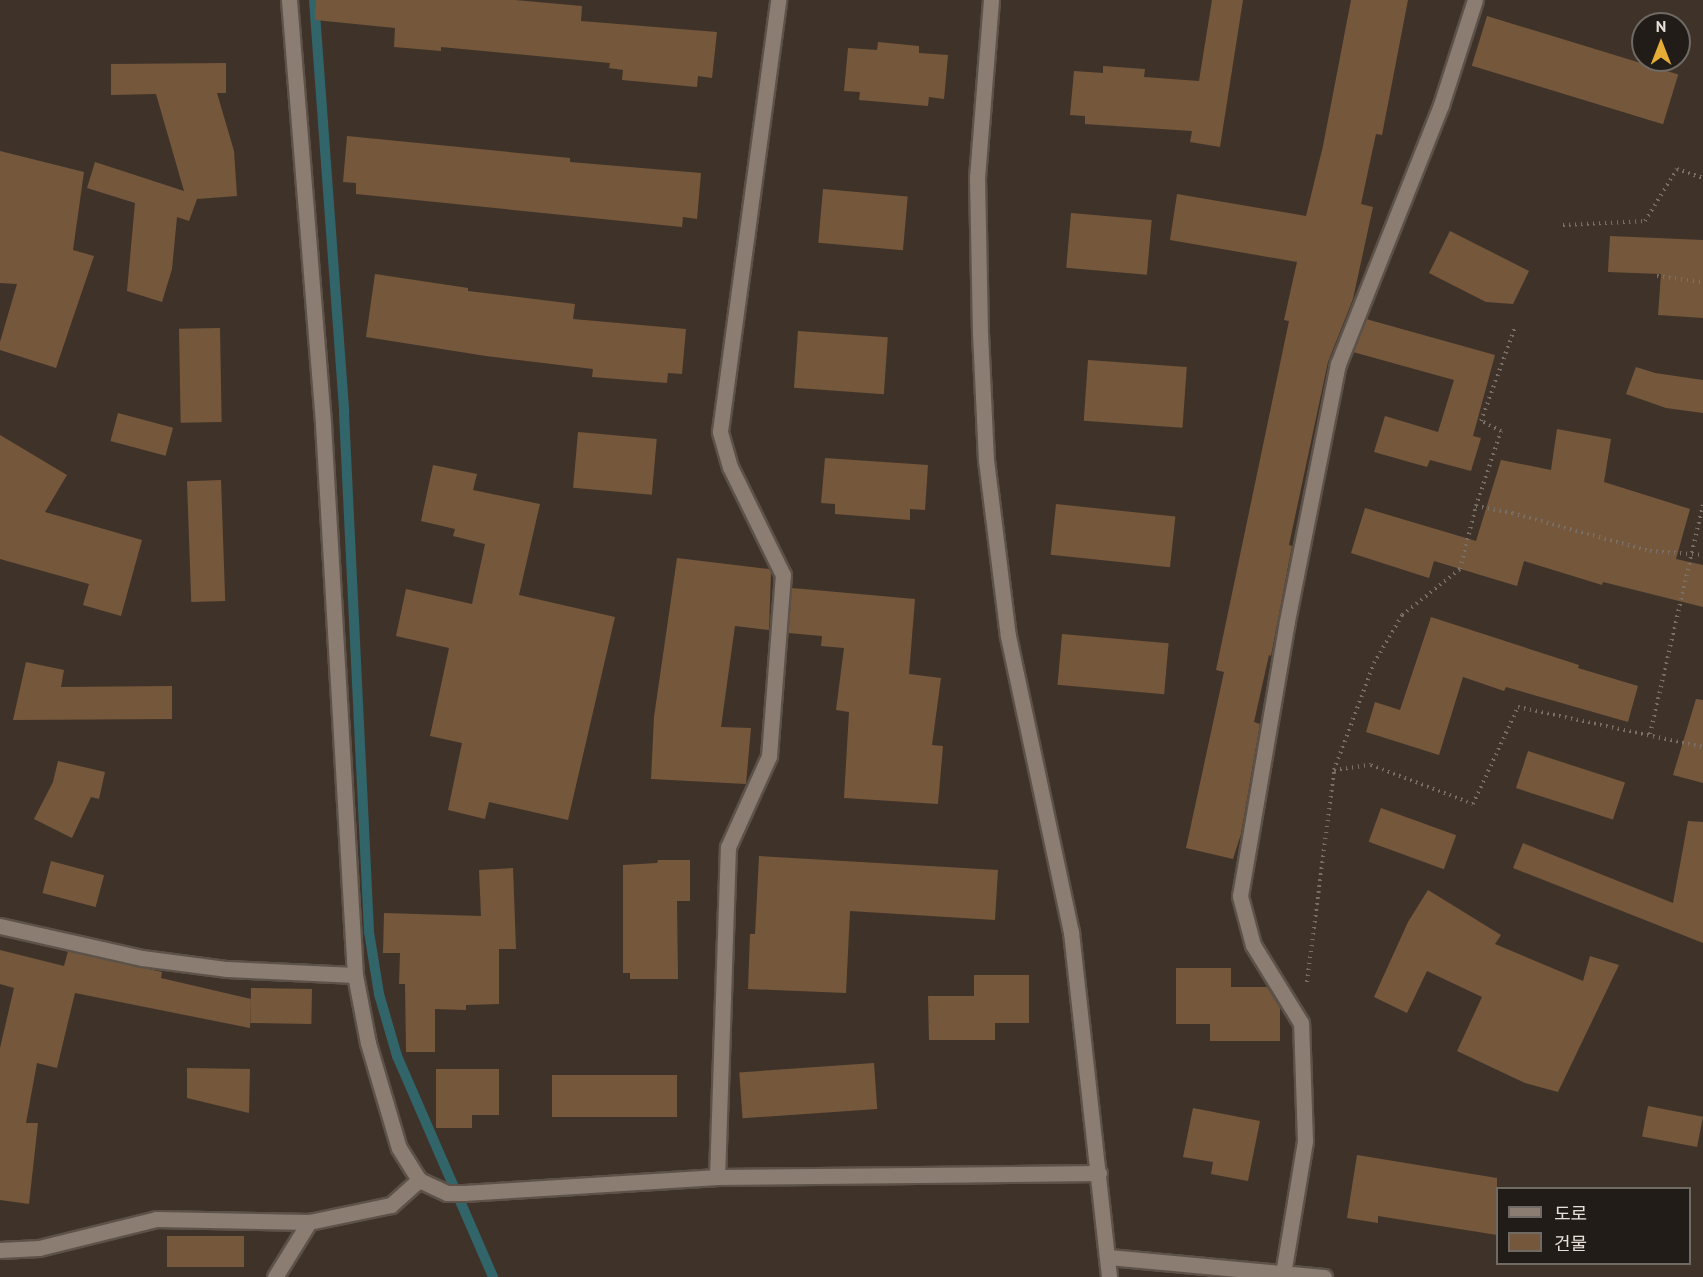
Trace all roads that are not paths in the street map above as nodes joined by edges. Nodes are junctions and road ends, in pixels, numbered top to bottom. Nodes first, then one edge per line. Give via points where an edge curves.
1 (289, 0) edge
2 (778, 0) edge
3 (992, 0) edge
4 (1475, 0) edge
5 (0, 926) edge
6 (355, 975) junction
7 (1100, 1173) junction
8 (717, 1177) junction
9 (419, 1180) junction
10 (309, 1222) junction
11 (0, 1250) edge
12 (1108, 1257) junction
13 (1282, 1274) junction
14 (275, 1277) edge
15 (1109, 1277) edge
16 (1324, 1277) edge

1 - 6 street via 323,424
2 - 8 street via 720,431 730,467 783,575 769,756 728,847
3 - 7 street via 977,177 986,460 1008,636 1071,932
4 - 13 street via 1441,105 1338,364 1287,621 1240,896 1253,945 1301,1023 1305,1141
5 - 6 street via 142,958 227,969
6 - 9 street via 368,1043 399,1148
7 - 8 street
7 - 12 street
8 - 9 street via 464,1193 447,1193
9 - 10 street via 391,1205
10 - 11 street via 156,1219 39,1248
10 - 14 street
12 - 13 street
12 - 15 street
13 - 16 street

